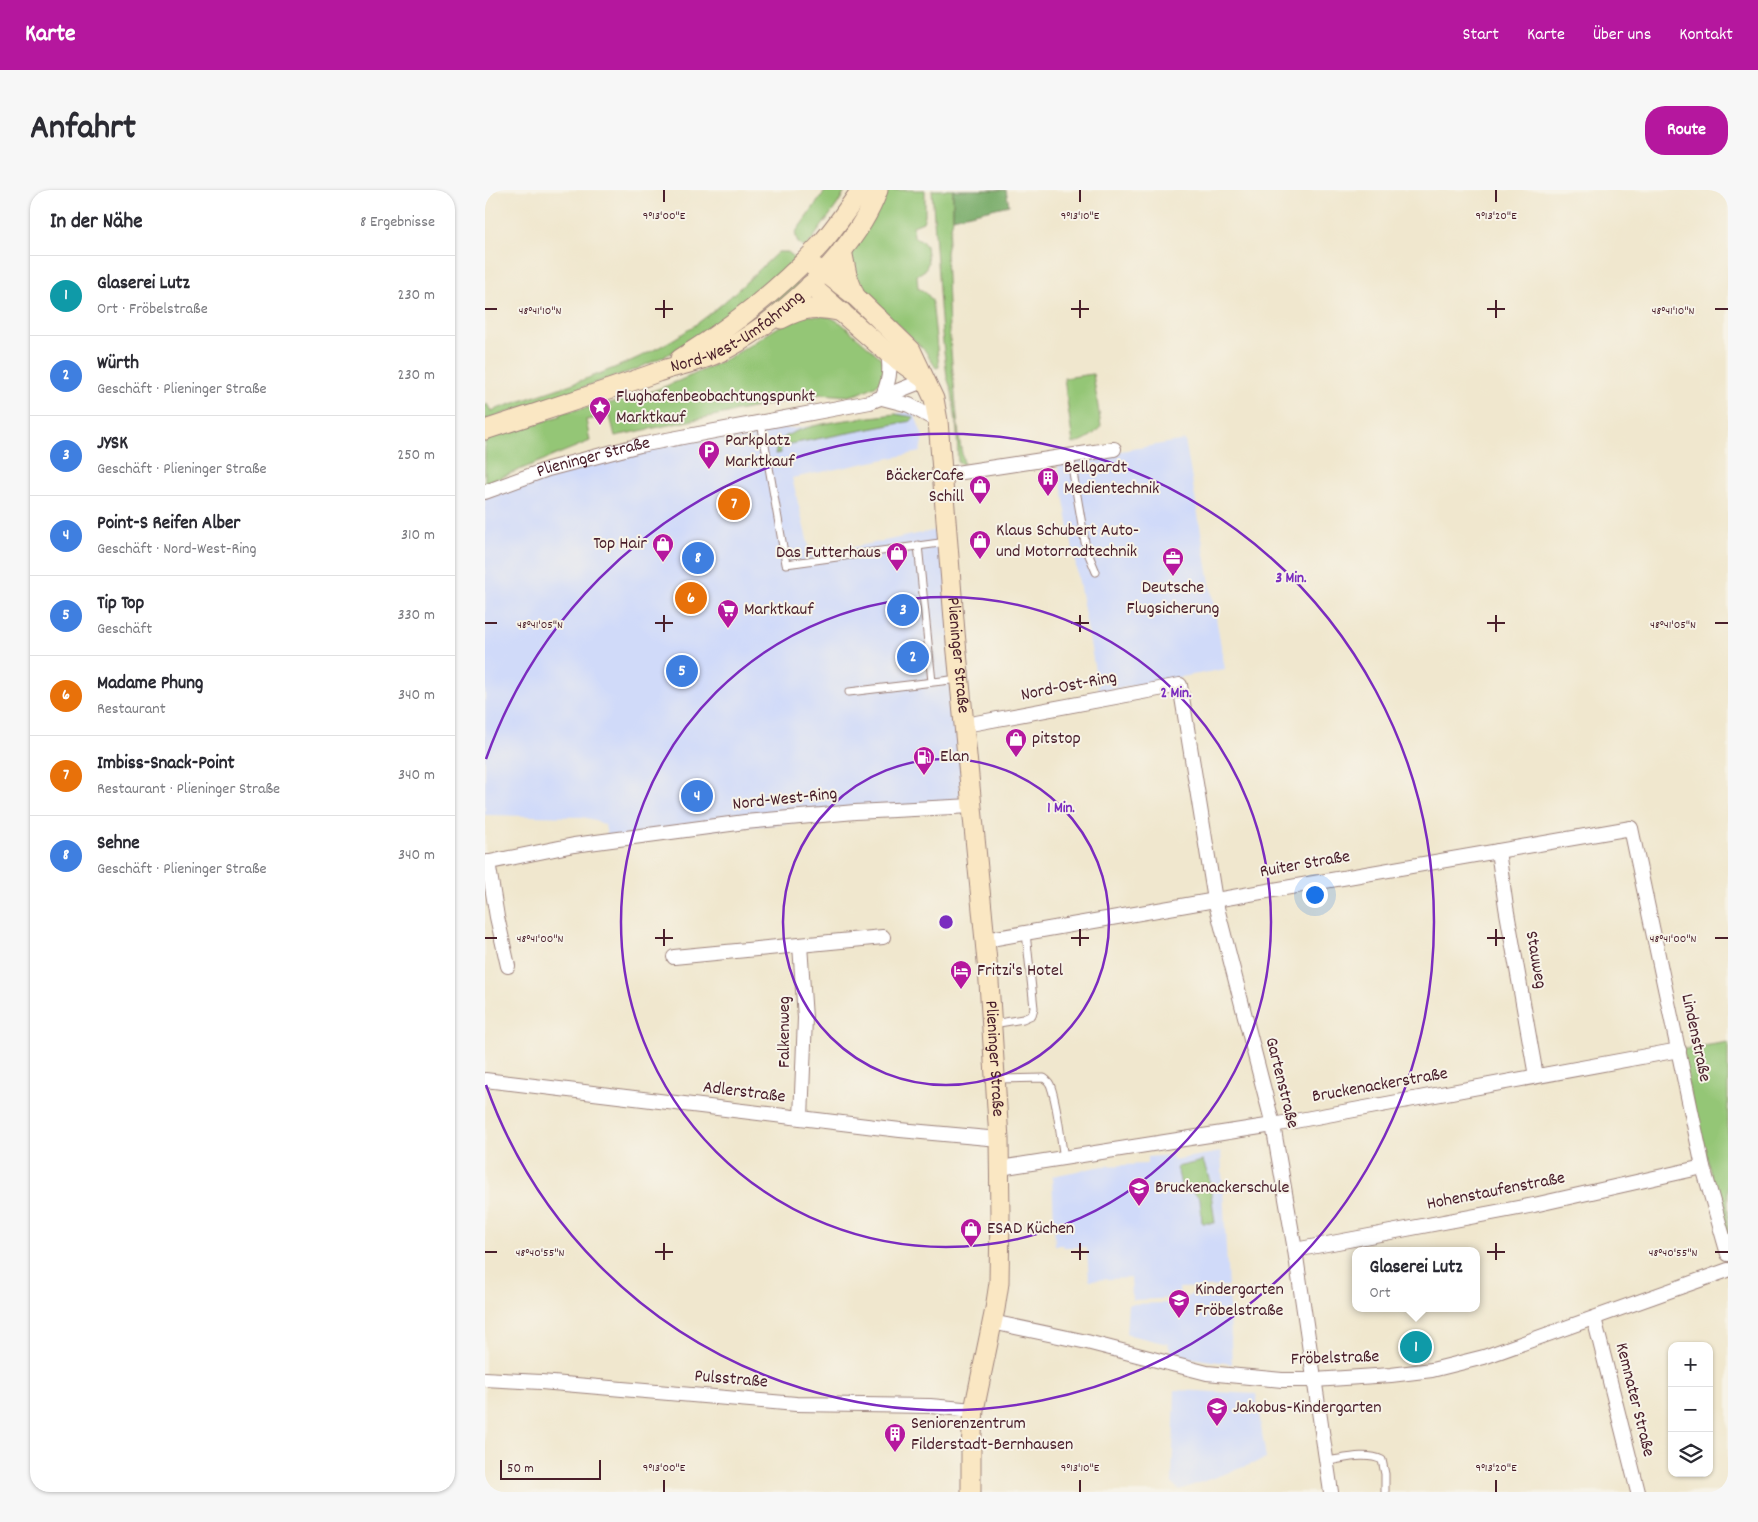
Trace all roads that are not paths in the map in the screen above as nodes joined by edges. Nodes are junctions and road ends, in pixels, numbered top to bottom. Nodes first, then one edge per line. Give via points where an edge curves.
1 (861, 190) edge
2 (878, 190) edge
3 (842, 250) junction
4 (804, 262) junction
5 (817, 278) junction
6 (855, 296) junction
7 (842, 312) junction
8 (757, 330) junction
9 (888, 353) junction
10 (660, 371) junction
11 (925, 380) junction
12 (881, 398) junction
13 (938, 421) junction
14 (761, 422) junction
15 (485, 430) edge
16 (1114, 448) dead end
17 (1070, 455) junction
18 (943, 475) junction
19 (485, 492) edge
20 (948, 542) junction
21 (918, 545) junction
22 (1096, 572) dead end
23 (960, 679) junction
24 (932, 682) junction
25 (1180, 685) joint
26 (849, 692) dead end
27 (965, 725) junction
28 (973, 806) junction
29 (1631, 828) joint
30 (1498, 851) junction
31 (487, 862) edge
32 (1215, 900) junction
33 (1026, 933) junction
34 (883, 937) dead end
35 (985, 940) junction
36 (800, 945) junction
37 (674, 957) dead end
38 (508, 966) dead end
39 (992, 1024) junction
40 (1679, 1050) junction
41 (1536, 1076) junction
42 (995, 1079) junction
43 (485, 1080) edge
44 (801, 1118) junction
45 (1273, 1125) junction
46 (999, 1139) junction
47 (1063, 1158) junction
48 (1703, 1166) junction
49 (1000, 1168) junction
50 (1295, 1250) junction
51 (1728, 1254) edge
52 (1728, 1270) edge
53 (1594, 1318) junction
54 (992, 1322) junction
55 (485, 1379) edge
56 (1314, 1380) junction
57 (974, 1410) junction
58 (1327, 1461) junction
59 (971, 1492) edge
60 (1331, 1492) edge
61 (1385, 1492) edge
62 (1638, 1492) edge

1 - 4 main road, Nord-West-Umfahrung
2 - 3 main road, Nord-West-Umfahrung via 869,211
3 - 5 main road, Nord-West-Umfahrung
3 - 6 main road
4 - 5 main road
4 - 10 main road, Nord-West-Umfahrung via 741,318
5 - 6 main road, Plieninger Straße
5 - 7 main road
5 - 8 main road, Nord-West-Umfahrung
6 - 11 main road, Plieninger Straße via 911,350
7 - 8 main road via 800,310
7 - 9 main road
8 - 10 main road, Nord-West-Umfahrung via 715,355
9 - 11 main road
9 - 12 street via 889,380
10 - 15 main road, Nord-West-Umfahrung
11 - 12 street, Plieninger Straße
11 - 13 main road, Plieninger Straße via 934,399
12 - 13 street, Plieninger Straße via 909,405
12 - 14 street, Plieninger Straße
13 - 18 main road, Plieninger Straße
14 - 19 street, Plieninger Straße via 619,450 548,469
14 - 21 lane via 786,564
16 - 17 street
17 - 18 street
17 - 22 lane via 1086,548
18 - 20 main road, Plieninger Straße
20 - 21 lane
20 - 23 main road, Plieninger Straße
21 - 24 lane
23 - 24 lane
23 - 27 main road, Plieninger Straße
24 - 26 lane
25 - 27 street, Nord-Ost-Ring
25 - 32 street, Gartenstraße
27 - 28 main road, Plieninger Straße
28 - 31 street, Nord-West-Ring via 745,822 574,845
28 - 35 main road, Plieninger Straße
29 - 30 street, Ruiter Straße
29 - 40 street, Lindenstraße
30 - 32 street, Ruiter Straße
30 - 41 street, Stauweg
31 - 38 street
32 - 33 street, Ruiter Straße
32 - 45 street, Gartenstraße
33 - 35 street, Ruiter Straße
33 - 39 lane via 1034,1008 1032,1015
34 - 36 street
35 - 39 main road, Plieninger Straße
36 - 37 street
36 - 44 street, Falkenweg via 805,1018
39 - 42 main road, Plieninger Straße
40 - 41 street, Bruckenackerstraße
40 - 48 street, Lindenstraße
41 - 45 street, Bruckenackerstraße
42 - 46 main road, Plieninger Straße
42 - 47 lane via 1044,1078 1048,1081
43 - 44 street, Adlerstraße
44 - 46 street, Adlerstraße
45 - 47 street, Bruckenackerstraße
45 - 50 street, Gartenstraße
46 - 49 main road, Plieninger Straße
47 - 49 street, Bruckenackerstraße
48 - 50 street, Hohenstaufenstraße via 1534,1205
48 - 51 street, Lindenstraße
49 - 54 main road, Plieninger Straße via 999,1271
50 - 56 street, Gartenstraße
52 - 53 street, Fröbelstraße
53 - 56 street, Fröbelstraße via 1451,1366 1405,1374
53 - 62 street, Kemnater Straße
54 - 56 street, Fröbelstraße via 1207,1373
54 - 57 main road, Plieninger Straße
55 - 57 street, Pulsstraße via 797,1404 930,1406
56 - 58 street, Gartenstraße
57 - 59 main road, Plieninger Straße
58 - 60 street, Gartenstraße
58 - 61 lane via 1376,1457 1381,1460 1385,1474

